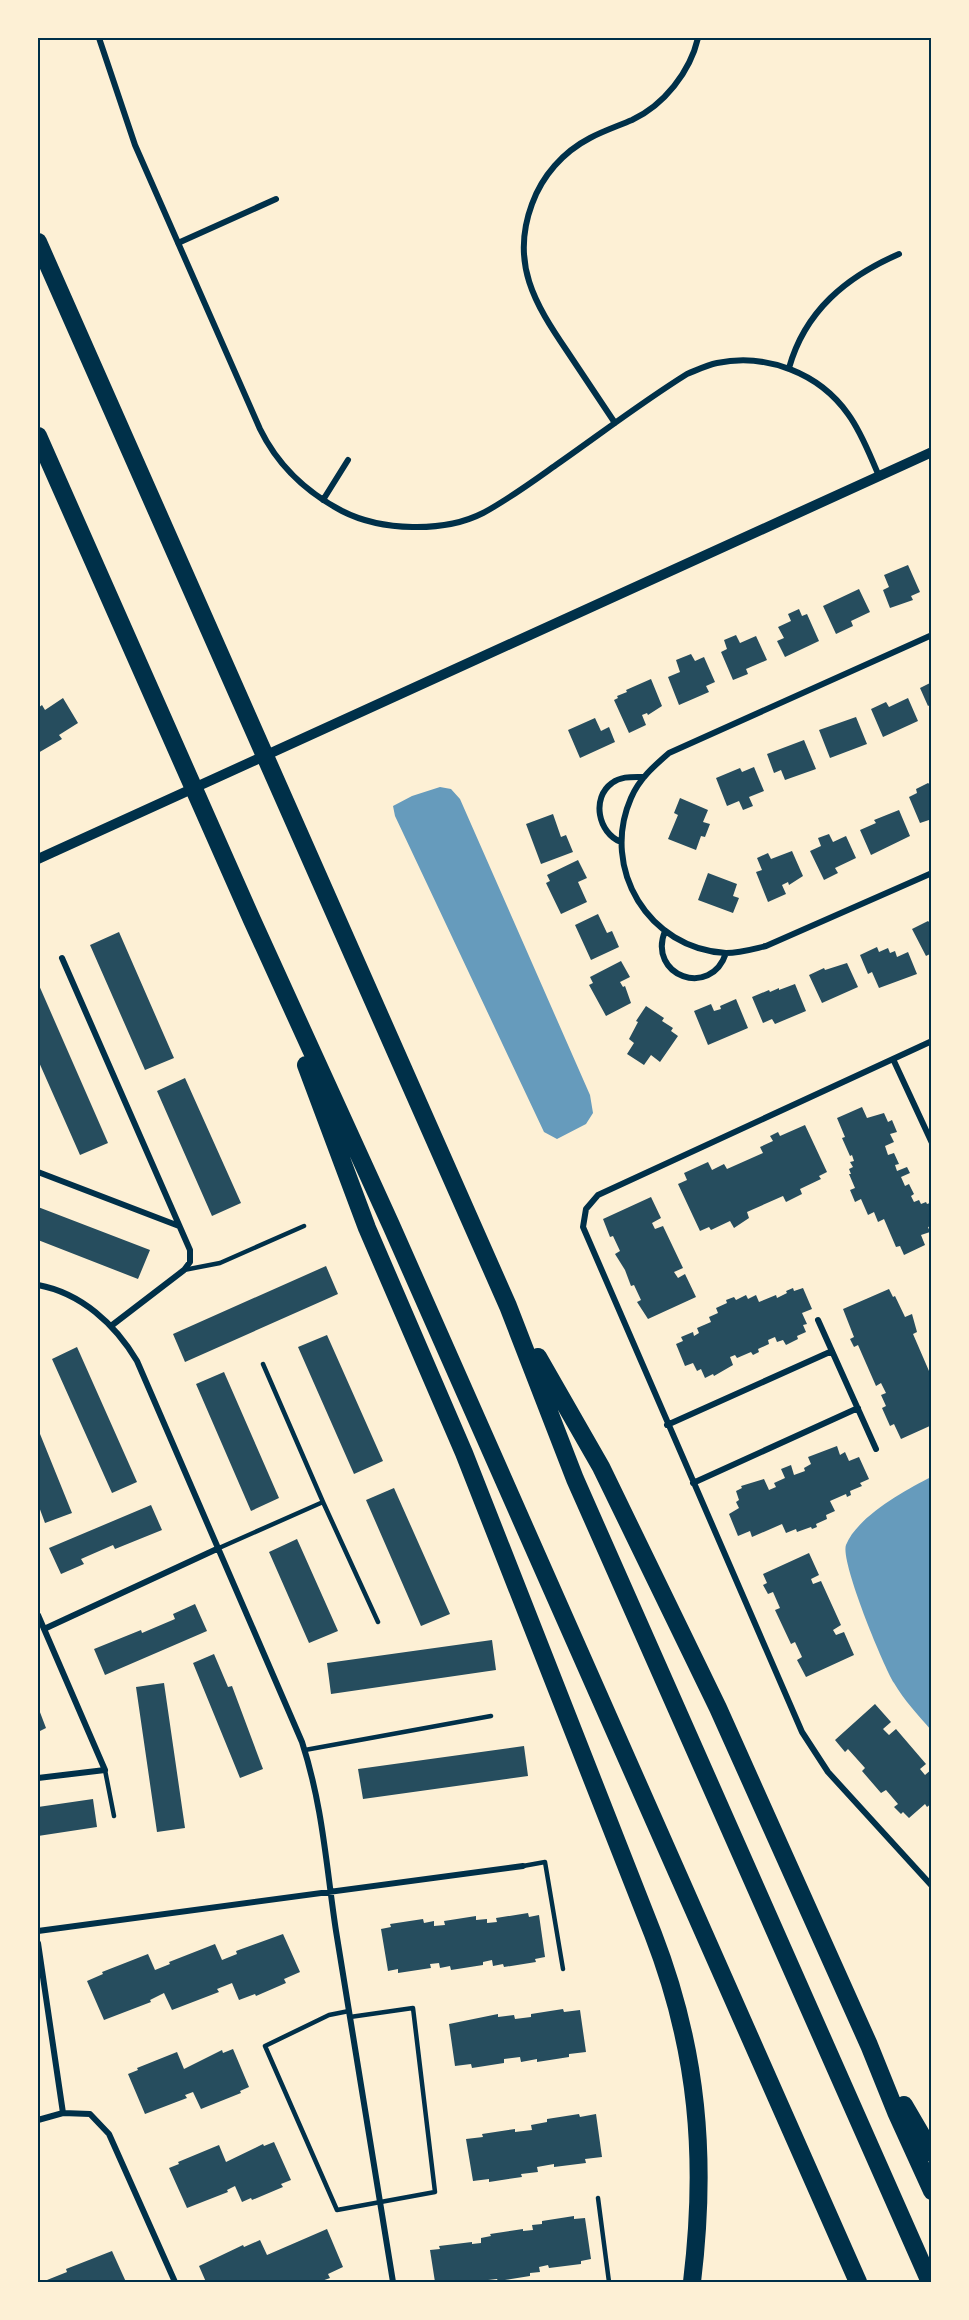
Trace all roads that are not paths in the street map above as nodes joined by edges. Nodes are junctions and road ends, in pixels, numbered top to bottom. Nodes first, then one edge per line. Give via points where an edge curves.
1 (99, 38) edge
2 (698, 38) edge
3 (276, 199) dead end
4 (38, 242) edge
5 (178, 243) junction
6 (899, 254) dead end
7 (789, 368) junction
8 (615, 423) junction
9 (38, 436) edge
10 (932, 452) edge
11 (348, 460) dead end
12 (879, 476) junction
13 (323, 500) junction
14 (932, 635) edge
15 (644, 777) junction
16 (621, 842) junction
17 (38, 860) edge
18 (932, 873) edge
19 (252, 920) junction
20 (666, 931) junction
21 (726, 953) junction
22 (62, 958) dead end
23 (932, 1041) edge
24 (892, 1059) junction
25 (932, 1143) edge
26 (38, 1172) edge
27 (179, 1226) junction
28 (304, 1226) dead end
29 (184, 1270) junction
30 (38, 1285) edge
31 (508, 1306) junction
32 (818, 1320) dead end
33 (111, 1326) junction
34 (832, 1351) junction
35 (263, 1364) dead end
36 (858, 1408) junction
37 (667, 1425) junction
38 (876, 1449) dead end
39 (693, 1483) junction
40 (323, 1502) junction
41 (219, 1548) junction
42 (38, 1615) edge
43 (378, 1622) dead end
44 (44, 1629) junction
45 (491, 1716) dead end
46 (305, 1750) junction
47 (105, 1770) junction
48 (38, 1778) edge
49 (114, 1816) dead end
50 (523, 1866) joint
51 (932, 1886) edge
52 (330, 1893) junction
53 (38, 1931) edge
54 (38, 1943) edge
55 (563, 1969) dead end
56 (350, 2014) junction
57 (870, 2045) junction
58 (63, 2113) junction
59 (38, 2120) edge
60 (932, 2153) edge
61 (932, 2191) edge
62 (598, 2198) dead end
63 (380, 2202) junction
64 (175, 2283) edge
65 (393, 2283) edge
66 (609, 2283) edge
67 (692, 2283) edge
68 (858, 2283) edge
69 (930, 2283) edge

1 - 5 street via 135,145
2 - 8 street via 683,74 667,94 634,119 591,137 557,162 542,182 526,221 525,264 533,295
3 - 5 street
4 - 31 highway
5 - 13 street via 265,439 293,476
6 - 7 street via 848,281 830,297 801,337
7 - 8 street via 755,360 711,364 687,374
7 - 12 street via 837,399 856,426
8 - 13 street via 512,496 460,521 420,528 387,525 347,514
9 - 19 highway
10 - 12 street
11 - 13 street
12 - 17 street
14 - 15 street via 676,749
15 - 16 street via 625,814
15 - 16 street via 627,776 612,783 602,796 602,825
16 - 20 street via 630,889 644,911
18 - 21 street via 766,946
19 - 67 highway via 367,1228 464,1453 670,1980 687,2047 699,2136 699,2225
19 - 68 highway via 391,1225
20 - 21 street via 683,943
20 - 21 street via 662,941 664,958 680,976 694,979 713,973
22 - 27 street
23 - 24 street
24 - 25 street
24 - 37 street via 589,1203 582,1227
26 - 27 street
27 - 29 street via 190,1250 190,1262
28 - 29 lane via 220,1263
29 - 33 street
30 - 33 street via 74,1298
31 - 57 highway via 611,1488 718,1708
31 - 69 highway via 575,1479
32 - 34 street
33 - 41 street via 137,1361
34 - 36 street
34 - 37 street
35 - 40 lane
36 - 38 street
36 - 39 street
37 - 39 street
39 - 51 street via 798,1726 828,1772
40 - 41 lane
40 - 43 lane
41 - 44 street
41 - 46 street
42 - 44 street
44 - 47 street
45 - 46 lane
46 - 52 street via 321,1814
47 - 48 street
47 - 49 lane
50 - 52 street
50 - 55 lane via 545,1862
52 - 53 street
52 - 56 street
54 - 58 street
56 - 63 street
56 - 63 lane via 413,2008 435,2192
56 - 63 lane via 329,2015 265,2046 337,2210
57 - 60 highway
57 - 61 highway
58 - 59 street
58 - 64 street via 90,2114 110,2134
62 - 66 lane
63 - 65 street

